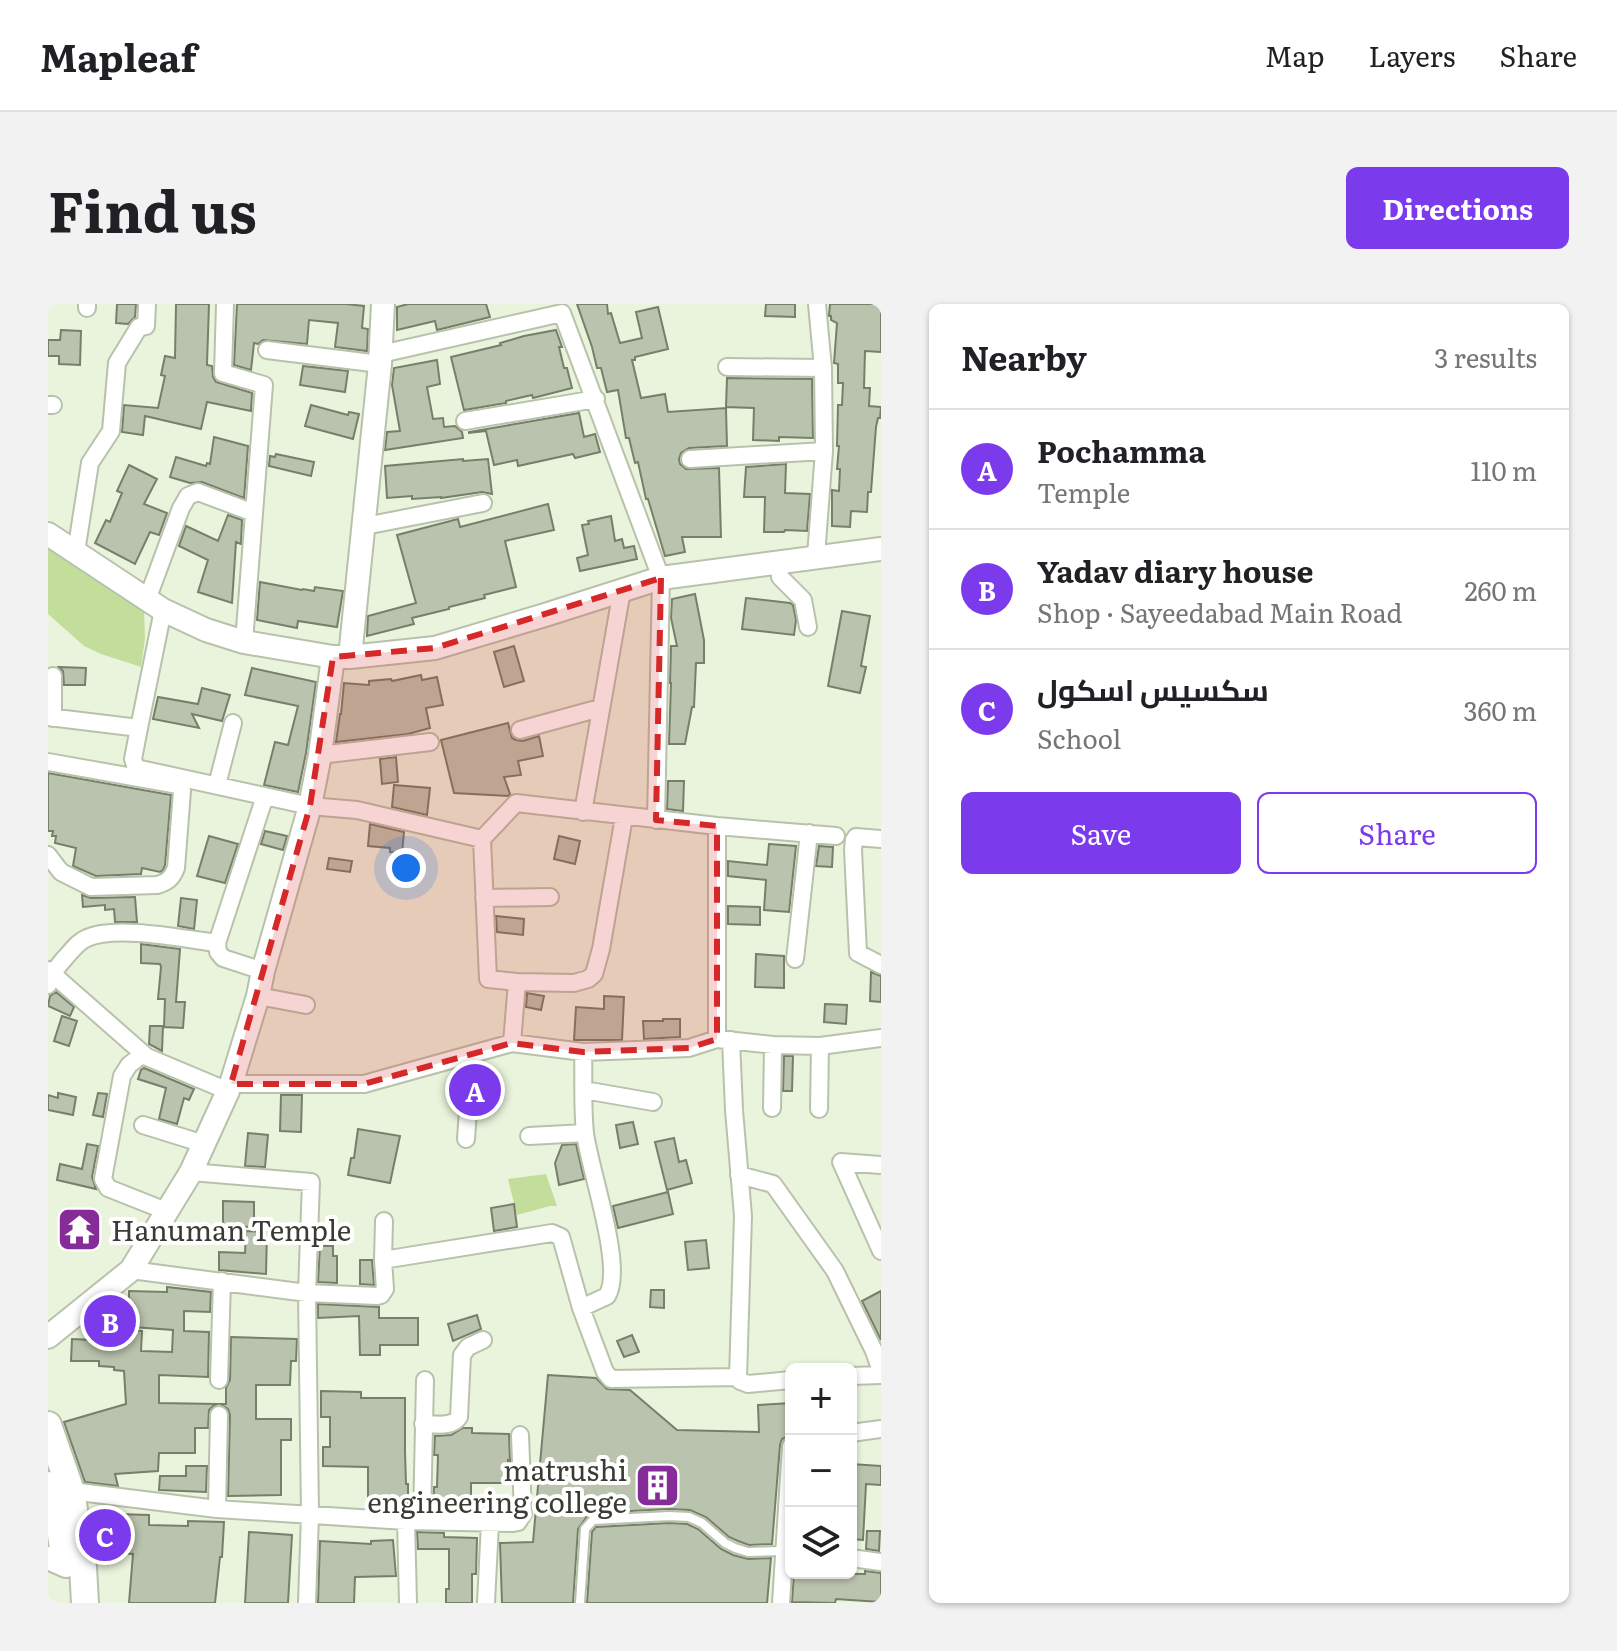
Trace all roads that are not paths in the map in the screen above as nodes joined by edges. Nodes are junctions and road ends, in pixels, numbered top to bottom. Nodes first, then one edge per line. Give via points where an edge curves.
1 (147, 304) edge
2 (225, 304) edge
3 (383, 304) edge
4 (817, 304) edge
5 (267, 350) dead end
6 (380, 359) junction
7 (727, 367) dead end
8 (823, 368) junction
9 (596, 399) junction
10 (465, 421) dead end
11 (824, 451) junction
12 (690, 459) dead end
13 (483, 503) dead end
14 (254, 513) junction
15 (365, 526) junction
16 (48, 534) edge
17 (881, 549) edge
18 (76, 552) junction
19 (816, 556) junction
20 (779, 561) junction
21 (661, 578) junction
22 (622, 590) junction
23 (155, 605) junction
24 (808, 627) dead end
25 (244, 642) junction
26 (342, 657) junction
27 (53, 676) dead end
28 (600, 708) junction
29 (51, 717) edge
30 (233, 723) dead end
31 (139, 728) junction
32 (520, 730) dead end
33 (430, 742) dead end
34 (320, 755) junction
35 (48, 762) edge
36 (135, 772) junction
37 (217, 785) junction
38 (265, 796) junction
39 (310, 806) junction
40 (583, 812) junction
41 (624, 817) junction
42 (656, 820) junction
43 (717, 826) junction
44 (809, 833) junction
45 (836, 836) dead end
46 (482, 839) junction
47 (881, 839) edge
48 (48, 855) edge
49 (550, 897) dead end
50 (484, 898) junction
51 (217, 943) junction
52 (795, 959) dead end
53 (881, 965) edge
54 (263, 971) junction
55 (49, 976) edge
56 (517, 982) junction
57 (258, 996) junction
58 (306, 1005) dead end
59 (881, 1038) edge
60 (724, 1039) junction
61 (512, 1043) junction
62 (773, 1045) junction
63 (820, 1046) junction
64 (583, 1052) junction
65 (143, 1054) junction
66 (472, 1054) junction
67 (230, 1088) junction
68 (584, 1090) junction
69 (653, 1102) dead end
70 (772, 1108) dead end
71 (819, 1109) dead end
72 (143, 1125) dead end
73 (585, 1133) junction
74 (529, 1136) dead end
75 (466, 1139) dead end
76 (204, 1144) junction
77 (881, 1165) edge
78 (191, 1172) junction
79 (739, 1175) junction
80 (166, 1211) junction
81 (384, 1221) dead end
82 (880, 1245) edge
83 (383, 1260) junction
84 (131, 1270) junction
85 (222, 1281) junction
86 (307, 1293) junction
87 (581, 1308) junction
88 (48, 1337) edge
89 (483, 1340) dead end
90 (881, 1373) edge
91 (857, 1375) edge
92 (738, 1377) junction
93 (219, 1380) dead end
94 (425, 1380) dead end
95 (785, 1381) edge
96 (219, 1415) dead end
97 (423, 1424) junction
98 (48, 1425) edge
99 (881, 1429) edge
100 (857, 1432) edge
101 (520, 1435) dead end
102 (60, 1488) edge
103 (217, 1509) junction
104 (310, 1514) junction
105 (414, 1520) junction
106 (490, 1523) junction
107 (785, 1551) edge
108 (857, 1559) edge
109 (57, 1562) edge
110 (881, 1562) edge
111 (785, 1568) edge
112 (69, 1603) edge
113 (85, 1603) edge
114 (307, 1603) edge
115 (408, 1603) edge
116 (486, 1603) edge
117 (580, 1603) edge
118 (781, 1603) edge

1 - 18 street via 146,326 139,327 117,363 111,431 90,463
2 - 14 street via 223,373 264,385
3 - 6 street
4 - 8 street
5 - 6 street
6 - 9 street via 562,313
6 - 15 street
7 - 8 street
8 - 11 street
9 - 10 street
9 - 21 street
11 - 12 street
11 - 19 street
13 - 15 street
14 - 23 street via 198,492 188,496
14 - 25 street
15 - 26 street
16 - 18 street
17 - 19 street
18 - 23 street
19 - 20 street
20 - 21 street
20 - 24 street via 780,577 803,600
21 - 22 street
21 - 42 street
22 - 26 street via 435,648
22 - 28 street
23 - 25 street
23 - 31 street
25 - 26 street
26 - 34 street
27 - 29 street
28 - 32 street
28 - 40 street
29 - 31 street
30 - 37 street
31 - 36 street
33 - 34 street
34 - 39 street
35 - 36 street
36 - 37 street
36 - 48 street via 181,788 172,878 157,885 91,887 61,872
37 - 38 street
38 - 39 street
38 - 51 street
39 - 46 street via 357,810
39 - 54 street
40 - 41 street
40 - 46 street via 516,803
41 - 42 street
41 - 56 street via 594,974 574,983
42 - 43 street
43 - 44 street
43 - 60 street
44 - 45 street
44 - 52 street
46 - 50 street
47 - 53 street via 856,837 853,850 858,953
49 - 50 street
50 - 56 street via 488,979
51 - 54 street via 223,958
51 - 55 street via 102,934 79,943
54 - 57 street
55 - 65 street
56 - 61 street
57 - 58 street
57 - 67 street
59 - 63 street
60 - 62 street
60 - 64 street via 689,1048
60 - 79 street
61 - 64 street
61 - 66 street
62 - 63 street
62 - 70 street
63 - 71 street
64 - 68 street
65 - 67 street
65 - 80 street via 122,1076 103,1179 108,1188
66 - 67 street via 364,1084
66 - 75 street
67 - 76 street
68 - 69 street
68 - 73 street
72 - 76 street
73 - 74 street
73 - 87 street via 612,1260 610,1292
76 - 78 street
77 - 82 street via 841,1162
78 - 80 street
78 - 86 street via 311,1182
79 - 90 street via 773,1184 835,1271
79 - 92 street via 743,1230
80 - 84 street
81 - 83 street
83 - 86 street via 381,1295
83 - 87 street via 552,1233 561,1237
84 - 85 street
84 - 88 street
85 - 86 street
85 - 93 street
86 - 104 street
87 - 92 street via 611,1379
89 - 97 street via 462,1355 458,1420
90 - 91 street
92 - 95 street via 748,1384
94 - 97 street
96 - 103 street
97 - 105 street
98 - 102 main road
99 - 100 street
101 - 106 street via 523,1514 518,1522
102 - 103 street
102 - 109 main road
102 - 113 main road via 83,1567
103 - 104 street
104 - 105 street
104 - 114 street
105 - 106 street
105 - 115 street
106 - 116 street
107 - 117 lane via 735,1548 689,1517 593,1520 585,1529
108 - 110 street
109 - 112 main road
111 - 118 street

